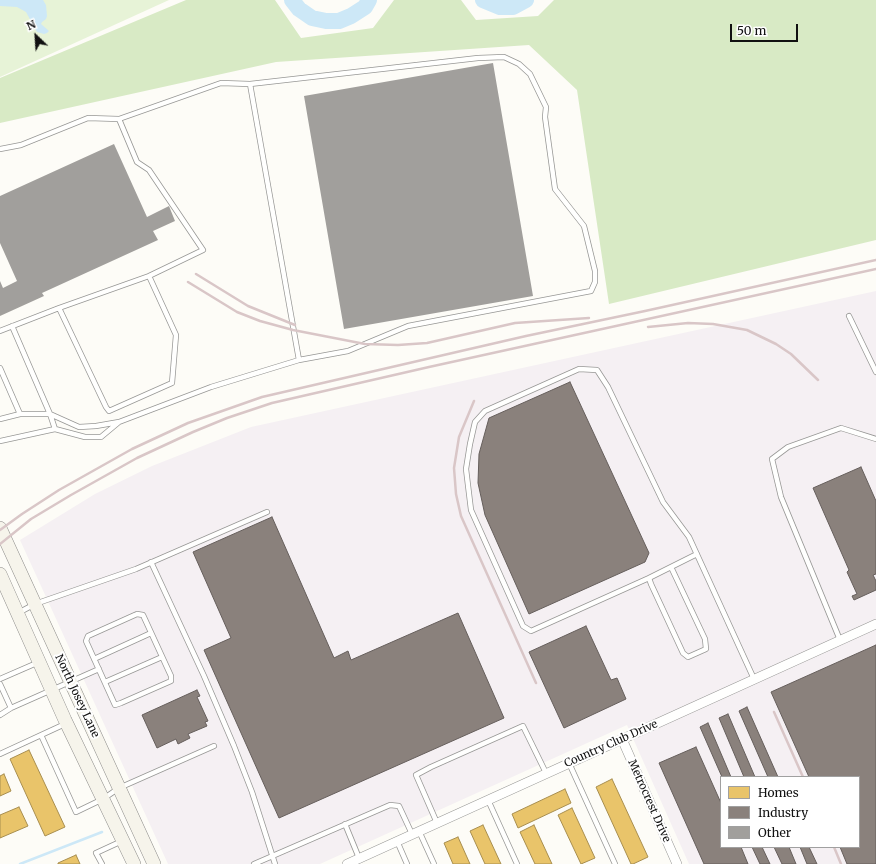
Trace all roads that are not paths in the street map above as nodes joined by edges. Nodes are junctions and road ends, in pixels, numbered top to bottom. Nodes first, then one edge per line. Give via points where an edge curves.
1 (250, 84) junction
2 (119, 119) junction
3 (0, 149) edge
4 (149, 276) junction
5 (59, 308) junction
6 (849, 316) dead end
7 (12, 326) junction
8 (0, 331) edge
9 (299, 360) junction
10 (0, 368) edge
11 (876, 372) edge
12 (20, 414) junction
13 (50, 414) junction
14 (0, 418) edge
15 (119, 422) junction
16 (55, 430) junction
17 (876, 439) edge
18 (0, 441) edge
19 (266, 512) dead end
20 (0, 528) edge
21 (697, 554) junction
22 (151, 562) junction
23 (671, 567) junction
24 (649, 578) junction
25 (1, 579) edge
26 (35, 604) junction
27 (18, 613) junction
28 (876, 624) edge
29 (151, 634) junction
30 (840, 640) junction
31 (162, 658) junction
32 (94, 659) junction
33 (40, 661) junction
34 (99, 669) junction
35 (0, 679) edge
36 (754, 679) junction
37 (71, 682) junction
38 (105, 682) junction
39 (0, 684) edge
40 (52, 690) junction
41 (11, 708) junction
42 (0, 715) edge
43 (67, 723) junction
44 (41, 735) junction
45 (622, 739) junction
46 (214, 746) dead end
47 (0, 754) edge
48 (569, 763) junction
49 (546, 773) junction
50 (119, 788) junction
51 (103, 799) junction
52 (488, 800) junction
53 (437, 823) junction
54 (345, 824) junction
55 (416, 833) junction
56 (123, 841) junction
57 (397, 841) junction
58 (272, 856) junction
59 (359, 858) junction
60 (102, 864) edge
61 (134, 864) edge
62 (154, 864) edge
63 (254, 864) edge
64 (275, 864) edge
65 (347, 864) edge
66 (407, 864) edge
67 (434, 864) edge
68 (517, 864) edge
69 (614, 864) edge
70 (677, 864) edge

1 - 2 lane via 221,83
1 - 9 lane
1 - 9 lane via 478,58 504,57 519,64 530,74 546,107 545,117 555,189 584,226 596,271 596,282 591,291 408,326 348,351
2 - 3 lane via 88,118 21,145
2 - 4 lane via 137,162 149,170 203,250
4 - 5 lane
4 - 5 lane via 176,335 172,383 109,411
5 - 7 lane
6 - 11 lane
7 - 8 lane
7 - 13 lane
9 - 15 lane via 211,387
10 - 12 lane
12 - 13 lane
12 - 14 lane
13 - 15 lane via 79,427
13 - 16 lane
15 - 16 lane via 101,437 85,437
16 - 18 lane
17 - 30 lane via 842,428 788,447 772,459 781,497
19 - 22 lane
20 - 26 main road, North Josey Lane
21 - 23 lane
21 - 24 lane via 689,537 663,502 598,370 579,369 485,411 475,422 466,469 471,510 523,626 531,630
21 - 36 lane
22 - 26 lane
22 - 58 lane via 234,746
23 - 24 lane
23 - 24 lane via 705,639 706,649 688,657 683,653
25 - 27 main road, North Josey Lane
26 - 27 lane
26 - 37 main road, North Josey Lane
27 - 33 main road, North Josey Lane
28 - 30 street, Country Club Drive
29 - 31 lane
29 - 32 lane
29 - 32 lane via 143,615 130,617 88,636 86,641
30 - 36 street, Country Club Drive
31 - 38 lane
31 - 38 lane via 171,681 122,703 115,705
32 - 34 lane
33 - 35 lane
33 - 40 main road, North Josey Lane
34 - 37 lane
34 - 38 lane
36 - 45 street, Country Club Drive
37 - 40 lane
37 - 50 main road, North Josey Lane
39 - 41 lane
40 - 41 lane
40 - 43 main road, North Josey Lane
41 - 42 lane
43 - 44 lane
43 - 51 main road, North Josey Lane
44 - 47 lane
44 - 51 lane via 76,812
45 - 48 street, Country Club Drive
45 - 70 street, Metrocrest Drive
46 - 50 lane
48 - 49 street, Country Club Drive
48 - 69 lane
49 - 52 street, Country Club Drive
49 - 53 lane via 523,726 431,767 416,775
50 - 51 lane
50 - 62 main road, North Josey Lane
51 - 56 main road, North Josey Lane
52 - 53 street, Country Club Drive
52 - 68 lane
53 - 55 street, Country Club Drive
54 - 55 lane via 390,805 399,806
54 - 58 lane
54 - 59 lane
55 - 57 street, Country Club Drive
55 - 67 lane
56 - 60 lane via 96,853
56 - 61 main road, North Josey Lane
57 - 59 street, Country Club Drive
57 - 66 lane
58 - 63 lane
58 - 64 lane
59 - 65 street, Country Club Drive

